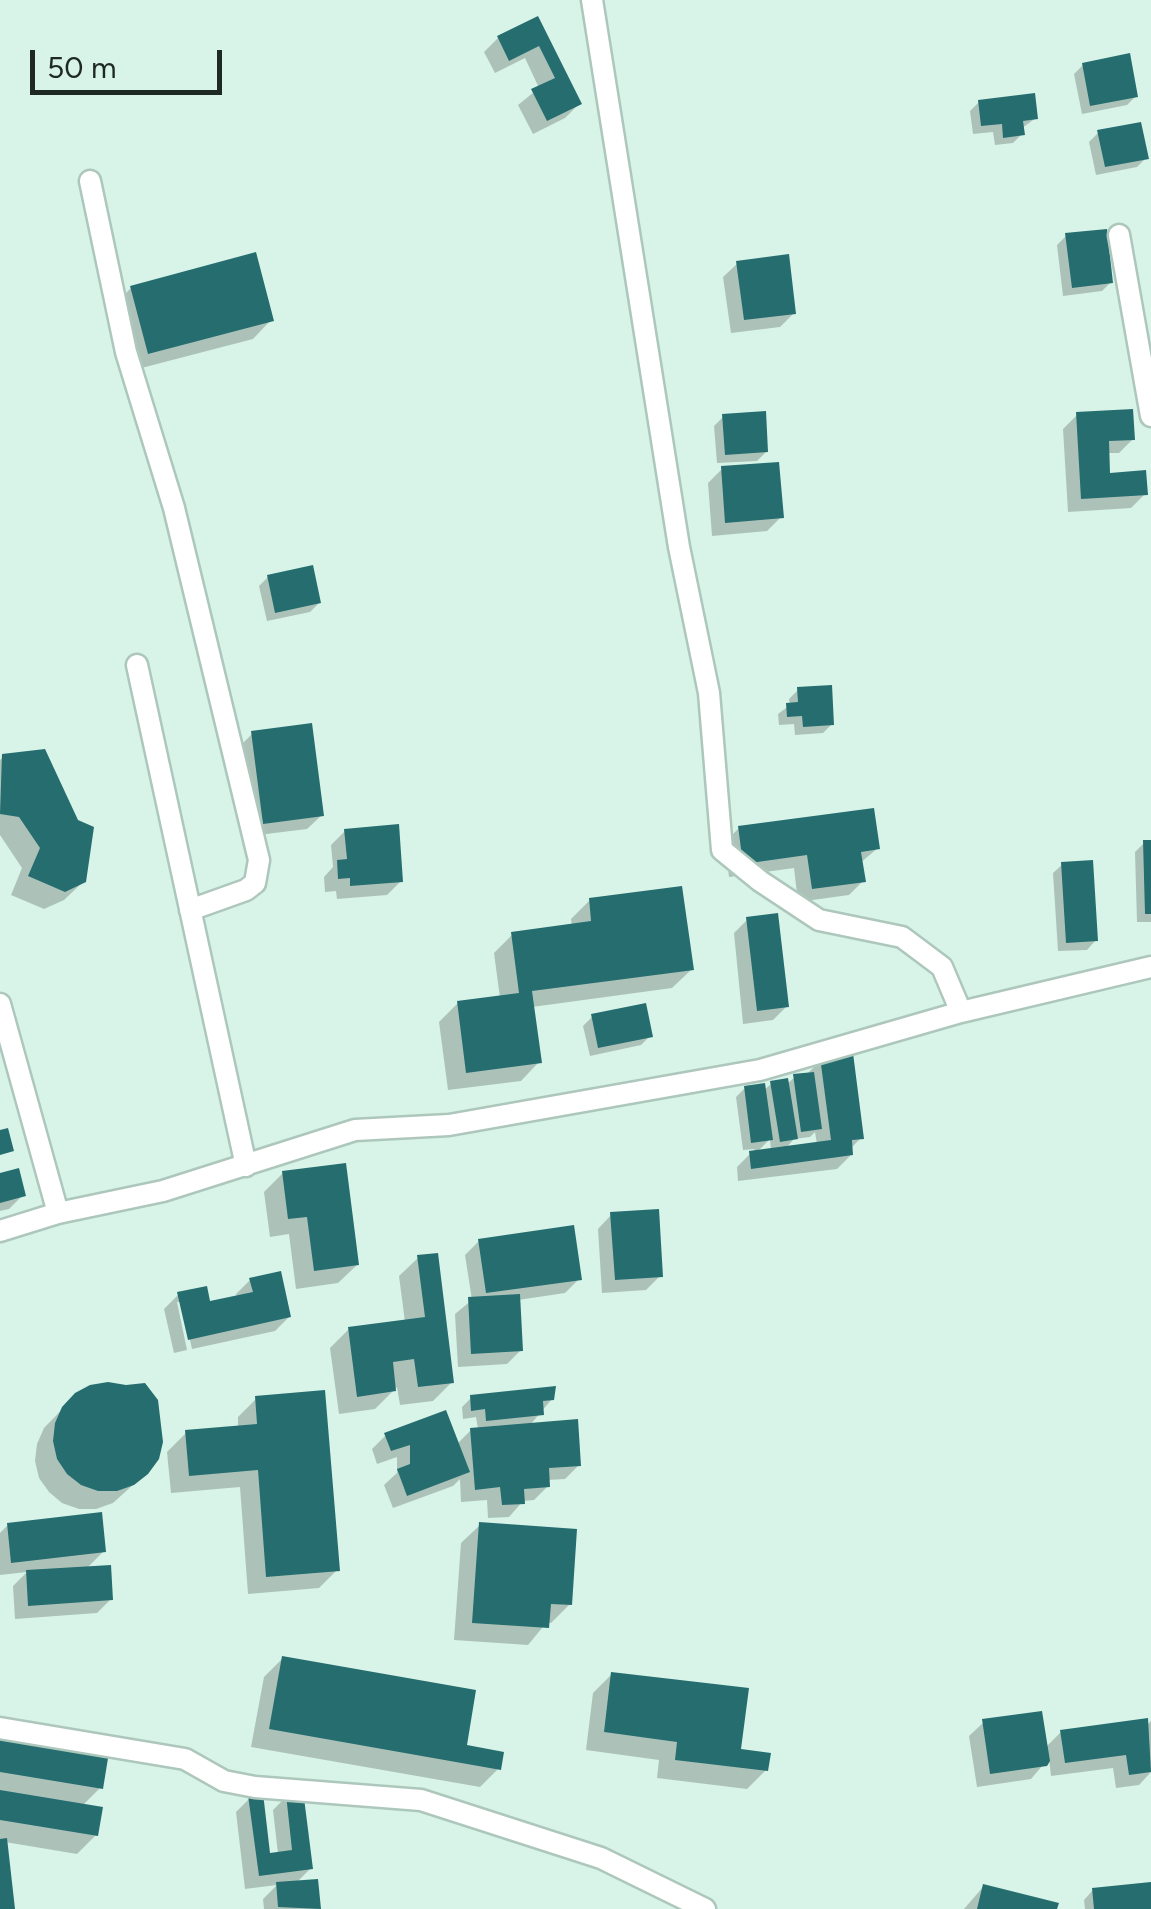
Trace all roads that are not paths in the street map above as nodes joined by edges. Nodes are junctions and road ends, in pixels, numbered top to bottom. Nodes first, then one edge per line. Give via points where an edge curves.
1 (592, 0) edge
2 (90, 181) dead end
3 (1119, 235) dead end
4 (1149, 386) edge
5 (1151, 416) edge
6 (137, 665) dead end
7 (190, 910) junction
8 (1151, 967) edge
9 (0, 1004) edge
10 (961, 1012) junction
11 (246, 1166) junction
12 (58, 1213) junction
13 (0, 1231) edge
14 (0, 1728) edge
15 (704, 1909) edge

1 - 10 street via 708,693 722,850 819,920 902,938 942,966
2 - 7 street via 126,352 174,508 259,860 255,883 246,890
3 - 4 street
4 - 5 street
6 - 7 street
7 - 11 street
8 - 10 street
9 - 12 street
10 - 11 street via 760,1070 449,1125 355,1130
11 - 12 street
12 - 13 street
14 - 15 street via 185,1758 224,1781 421,1800 600,1858

